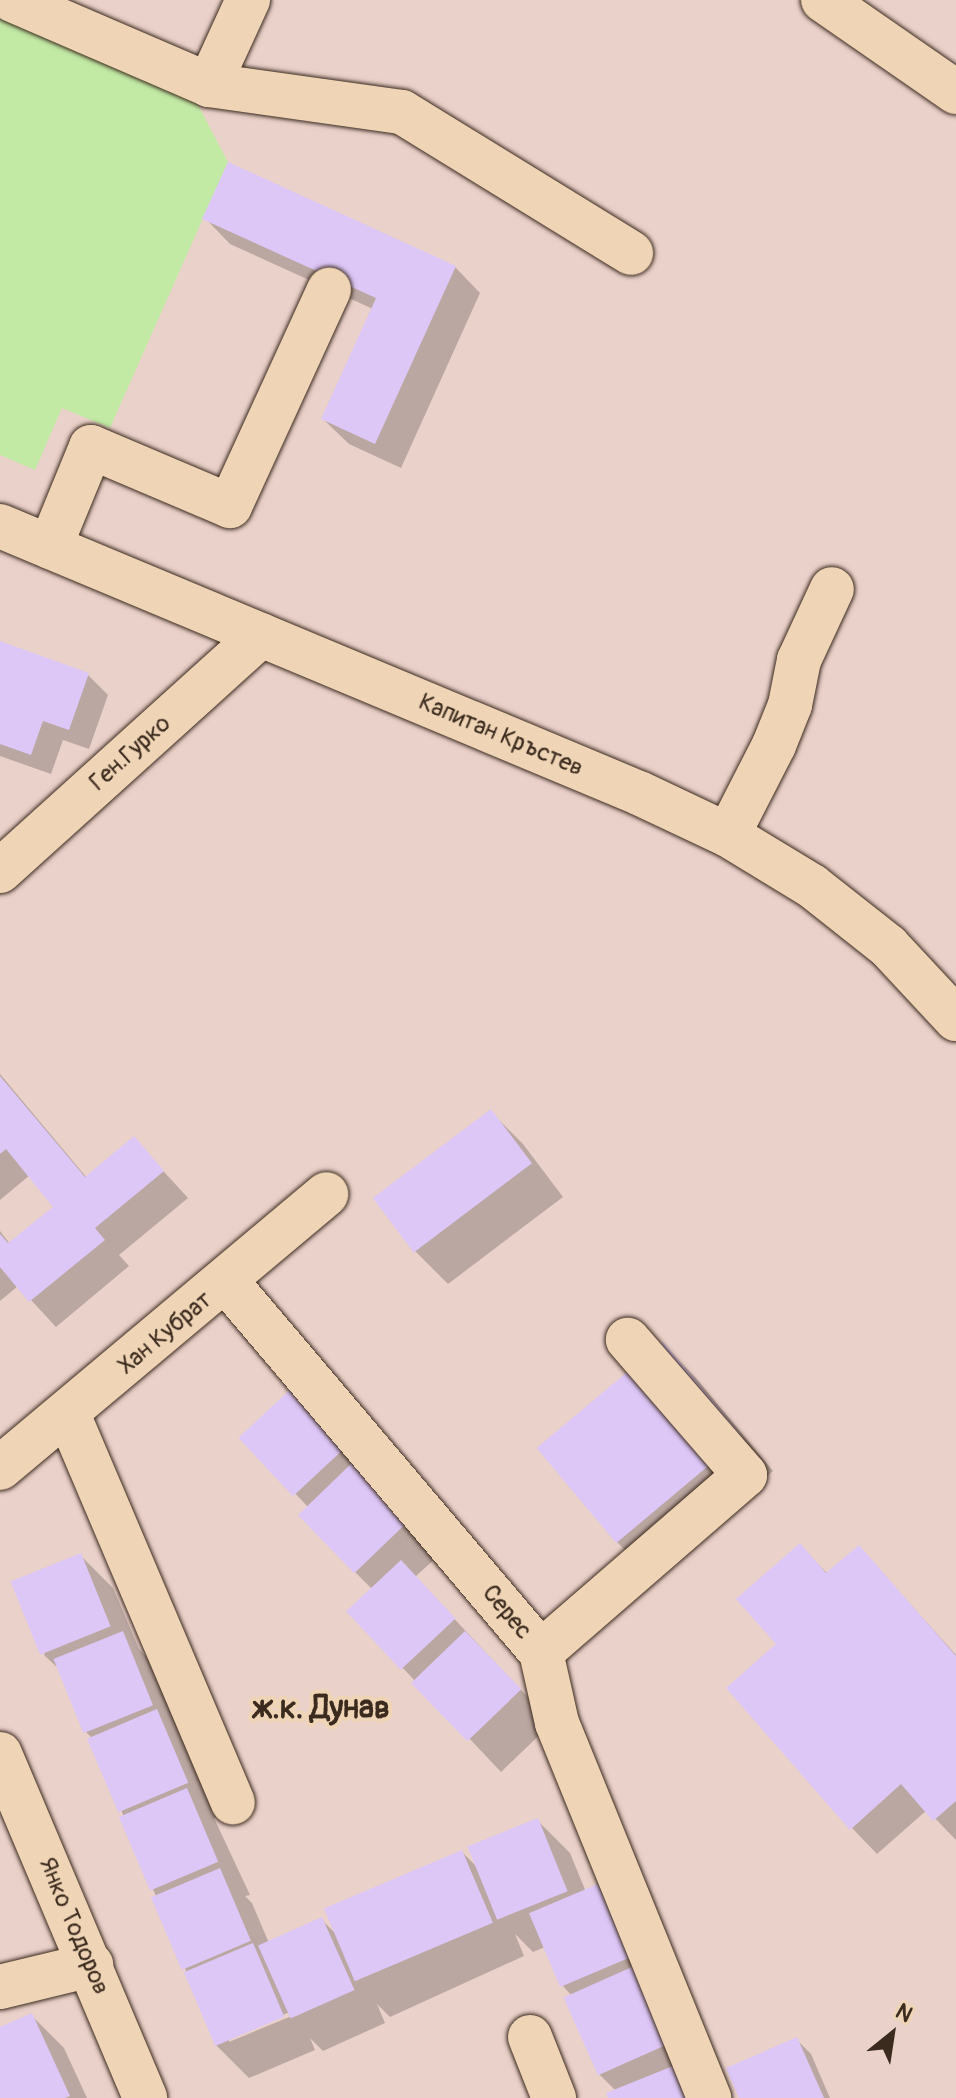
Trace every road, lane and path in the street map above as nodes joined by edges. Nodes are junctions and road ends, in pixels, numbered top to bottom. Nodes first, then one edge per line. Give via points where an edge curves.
1 (12, 0) edge
2 (248, 0) edge
3 (823, 0) edge
4 (209, 85) junction
5 (956, 92) edge
6 (631, 253) dead end
7 (329, 290) dead end
8 (0, 526) edge
9 (50, 547) junction
10 (832, 589) dead end
11 (261, 635) junction
12 (728, 835) junction
13 (0, 871) edge
14 (956, 1019) edge
15 (326, 1194) dead end
16 (226, 1281) junction
17 (628, 1340) dead end
18 (68, 1414) junction
19 (0, 1468) edge
20 (541, 1652) junction
21 (0, 1754) edge
22 (233, 1802) dead end
23 (91, 1965) junction
24 (0, 1987) edge
25 (530, 2037) dead end
26 (145, 2098) edge
27 (554, 2098) edge
28 (709, 2098) edge

1 - 4 street
2 - 4 street
3 - 5 street
4 - 6 street via 402,112
7 - 9 street via 230,506 91,447
8 - 9 street, Капитан Кръстев
9 - 11 street, Капитан Кръстев
10 - 12 street via 799,660 790,705 774,745
11 - 12 street, Капитан Кръстев
11 - 13 street, Ген.Гурко
12 - 14 street, Капитан Кръстев via 812,886 877,938
15 - 16 street, Хан Кубрат
16 - 18 street, Хан Кубрат
16 - 20 street, Серес
17 - 20 street via 745,1475
18 - 19 street, Хан Кубрат
18 - 22 street
20 - 28 street, Серес via 557,1723
21 - 23 street, Янко Тодоров
23 - 24 street
23 - 26 street, Янко Тодоров
25 - 27 street

